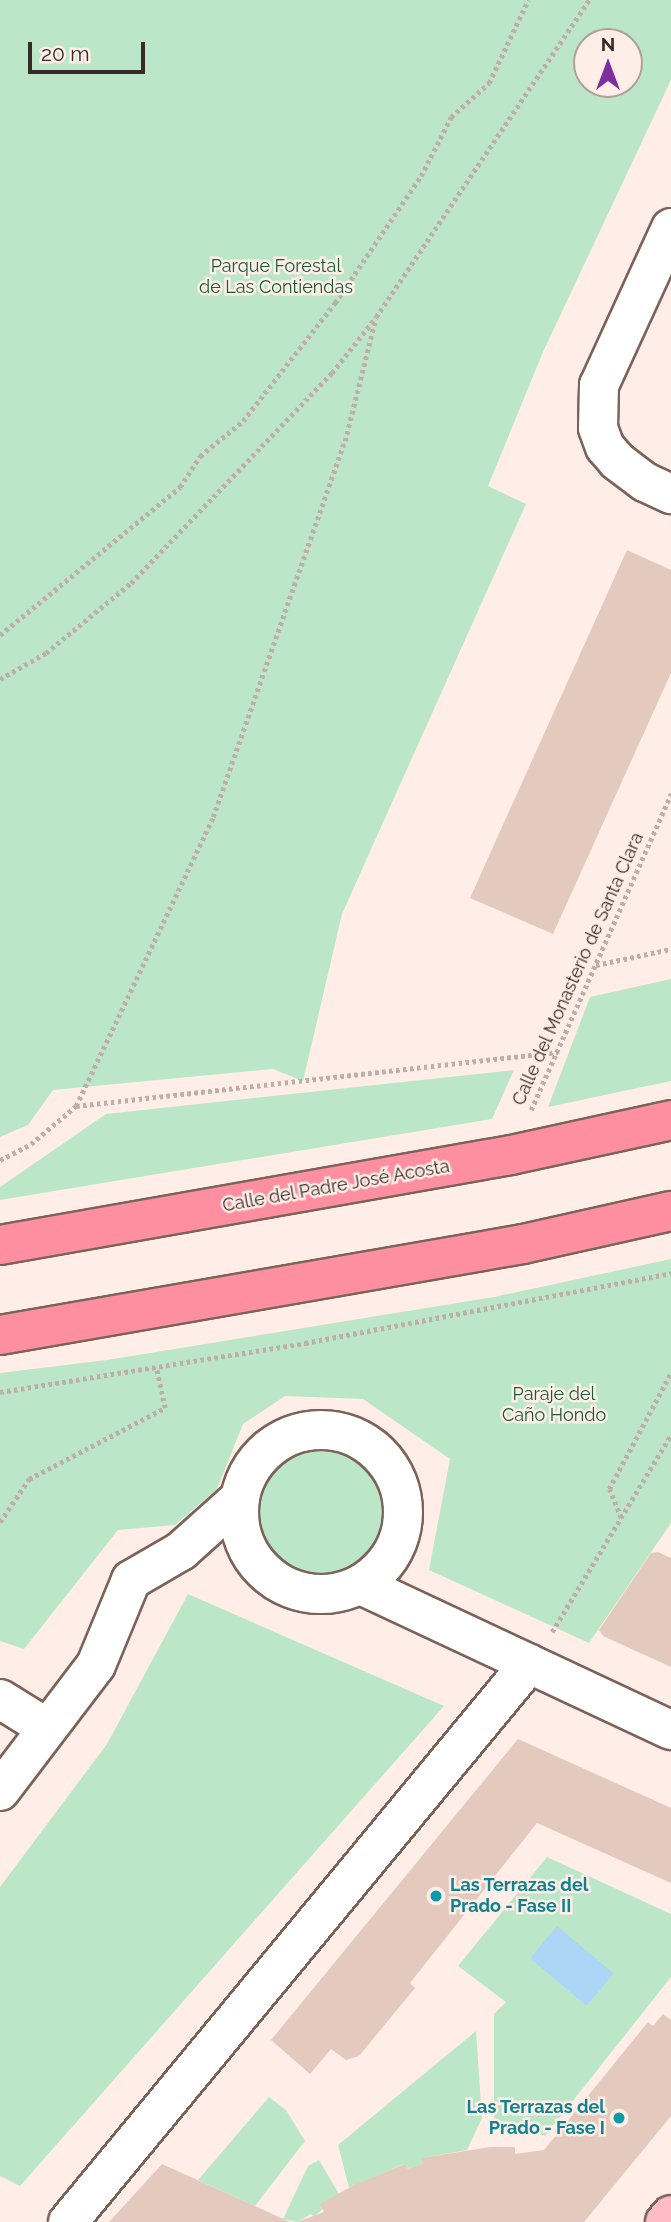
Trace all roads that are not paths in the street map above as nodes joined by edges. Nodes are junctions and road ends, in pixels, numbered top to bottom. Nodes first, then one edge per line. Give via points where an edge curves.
1 (671, 228) edge
2 (671, 494) edge
3 (671, 1121) edge
4 (671, 1211) edge
5 (0, 1245) edge
6 (0, 1335) edge
7 (239, 1499) junction
8 (181, 1551) junction
9 (251, 1555) junction
10 (360, 1585) junction
11 (529, 1664) junction
12 (0, 1699) edge
13 (47, 1728) junction
14 (671, 1730) edge
15 (0, 1791) edge
16 (671, 2215) edge
17 (68, 2222) edge
18 (665, 2222) edge

1 - 2 street via 599,385 598,428 617,461
3 - 5 highway, Calle del Padre José Acosta via 511,1155
4 - 6 highway via 523,1244
7 - 8 street
7 - 9 street via 242,1538
7 - 10 street via 249,1472 266,1450 290,1435 317,1430 345,1433 370,1445 389,1465 401,1490 404,1518 398,1544 382,1568
8 - 9 street
8 - 13 street via 131,1580 96,1665
9 - 10 street via 267,1574 288,1588 337,1594
10 - 11 street
11 - 14 street
11 - 17 street
12 - 13 street
13 - 15 street
16 - 18 main road

